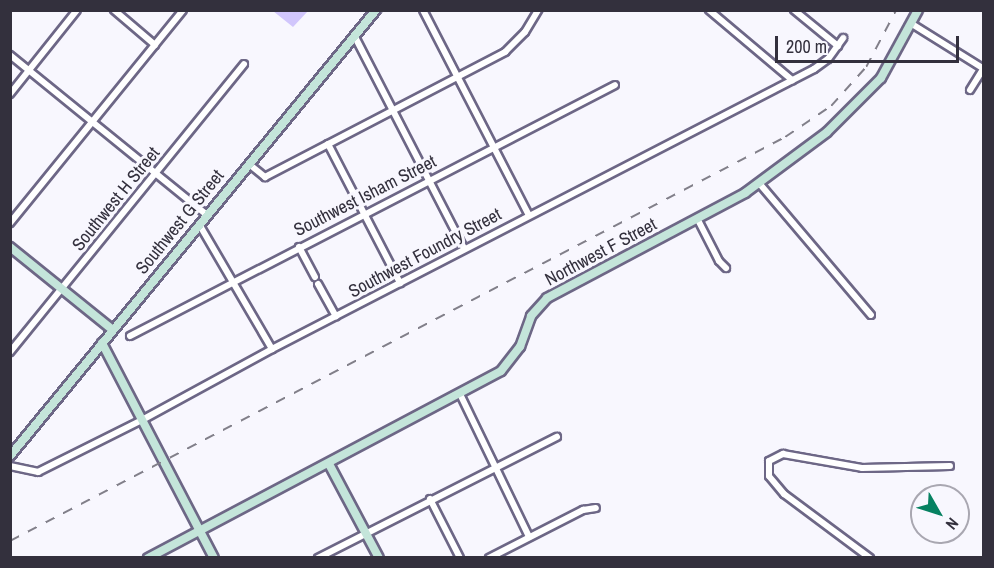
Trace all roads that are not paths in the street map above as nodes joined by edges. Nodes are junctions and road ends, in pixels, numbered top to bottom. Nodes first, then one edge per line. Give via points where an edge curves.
1 (77, 10) edge
2 (114, 10) edge
3 (183, 10) edge
4 (376, 10) edge
5 (423, 10) edge
6 (538, 10) edge
7 (709, 10) edge
8 (794, 10) edge
9 (918, 10) edge
10 (912, 24) junction
11 (355, 37) junction
12 (843, 38) dead end
13 (155, 45) junction
14 (838, 46) junction
15 (10, 55) edge
16 (244, 64) dead end
17 (983, 69) edge
18 (29, 71) junction
19 (457, 77) junction
20 (792, 80) junction
21 (615, 85) dead end
22 (970, 90) dead end
23 (10, 94) edge
24 (393, 110) junction
25 (93, 122) junction
26 (328, 144) junction
27 (493, 147) junction
28 (249, 164) junction
29 (156, 173) junction
30 (428, 180) junction
31 (759, 183) junction
32 (365, 213) junction
33 (207, 215) junction
34 (529, 215) junction
35 (698, 220) junction
36 (10, 223) edge
37 (199, 224) junction
38 (10, 247) edge
39 (299, 247) junction
40 (465, 248) junction
41 (726, 268) dead end
42 (315, 277) dead end
43 (235, 281) junction
44 (400, 283) junction
45 (318, 284) dead end
46 (62, 289) junction
47 (871, 315) dead end
48 (336, 316) junction
49 (113, 330) junction
50 (130, 336) dead end
51 (102, 343) junction
52 (272, 349) junction
53 (10, 352) edge
54 (460, 394) junction
55 (142, 420) junction
56 (557, 437) dead end
57 (10, 456) edge
58 (330, 464) junction
59 (10, 466) edge
60 (950, 466) dead end
61 (496, 469) junction
62 (430, 499) junction
63 (596, 508) dead end
64 (200, 530) junction
65 (365, 533) junction
66 (529, 537) junction
67 (148, 558) edge
68 (214, 558) edge
69 (318, 558) edge
70 (379, 558) edge
71 (460, 558) edge
72 (489, 558) edge
73 (870, 558) edge

1 - 18 street
2 - 13 street
3 - 13 street
4 - 11 street, Southwest G Street
5 - 19 street
6 - 19 street via 525,32 505,52
7 - 20 street
8 - 14 street
9 - 10 street, Northwest F Street
10 - 17 street
10 - 31 street, Northwest F Street via 889,66 861,100 808,147
11 - 24 street
11 - 28 street, Southwest G Street
12 - 14 street, Southwest Foundry Street
13 - 25 street
14 - 20 street, Southwest Foundry Street via 824,63
15 - 18 street
16 - 29 street, Southwest H Street
17 - 22 street
18 - 23 street
18 - 25 street
19 - 24 street
19 - 27 street
20 - 34 street, Southwest Foundry Street
21 - 27 street, Southwest Isham Street
24 - 26 street
24 - 30 street
25 - 29 street
25 - 36 street
26 - 28 street via 264,177
26 - 32 street
27 - 30 street, Southwest Isham Street
27 - 34 street
28 - 33 street, Southwest G Street
29 - 33 street
29 - 46 street, Southwest H Street
30 - 32 street, Southwest Isham Street
30 - 40 street
31 - 35 street, Northwest F Street
31 - 47 street
32 - 39 street, Southwest Isham Street
32 - 44 street
33 - 37 street, Southwest G Street
34 - 40 street, Southwest Foundry Street
35 - 41 street
35 - 54 street, Northwest F Street via 548,298 531,316 520,347 507,366
37 - 43 street
37 - 49 street, Southwest G Street
38 - 46 street
39 - 42 street
39 - 43 street, Southwest Isham Street
40 - 44 street, Southwest Foundry Street
43 - 50 street, Southwest Isham Street
43 - 52 street
44 - 48 street, Southwest Foundry Street
45 - 48 street
46 - 49 street
46 - 53 street, Southwest H Street
48 - 52 street, Southwest Foundry Street
49 - 51 street, Southwest G Street
51 - 55 street
51 - 57 street, Southwest G Street
52 - 55 street, Southwest Foundry Street
54 - 58 street, Northwest F Street
54 - 61 street
55 - 59 street, Southwest Foundry Street via 38,472
55 - 64 street
56 - 61 street
58 - 64 street, Northwest F Street
58 - 65 street
60 - 73 street via 862,468 783,454 769,461 769,476 784,494
61 - 62 street
61 - 66 street
62 - 65 street
62 - 71 street
63 - 66 street via 583,510
64 - 67 street, Northwest F Street
64 - 68 street
65 - 69 street
65 - 70 street
66 - 72 street

